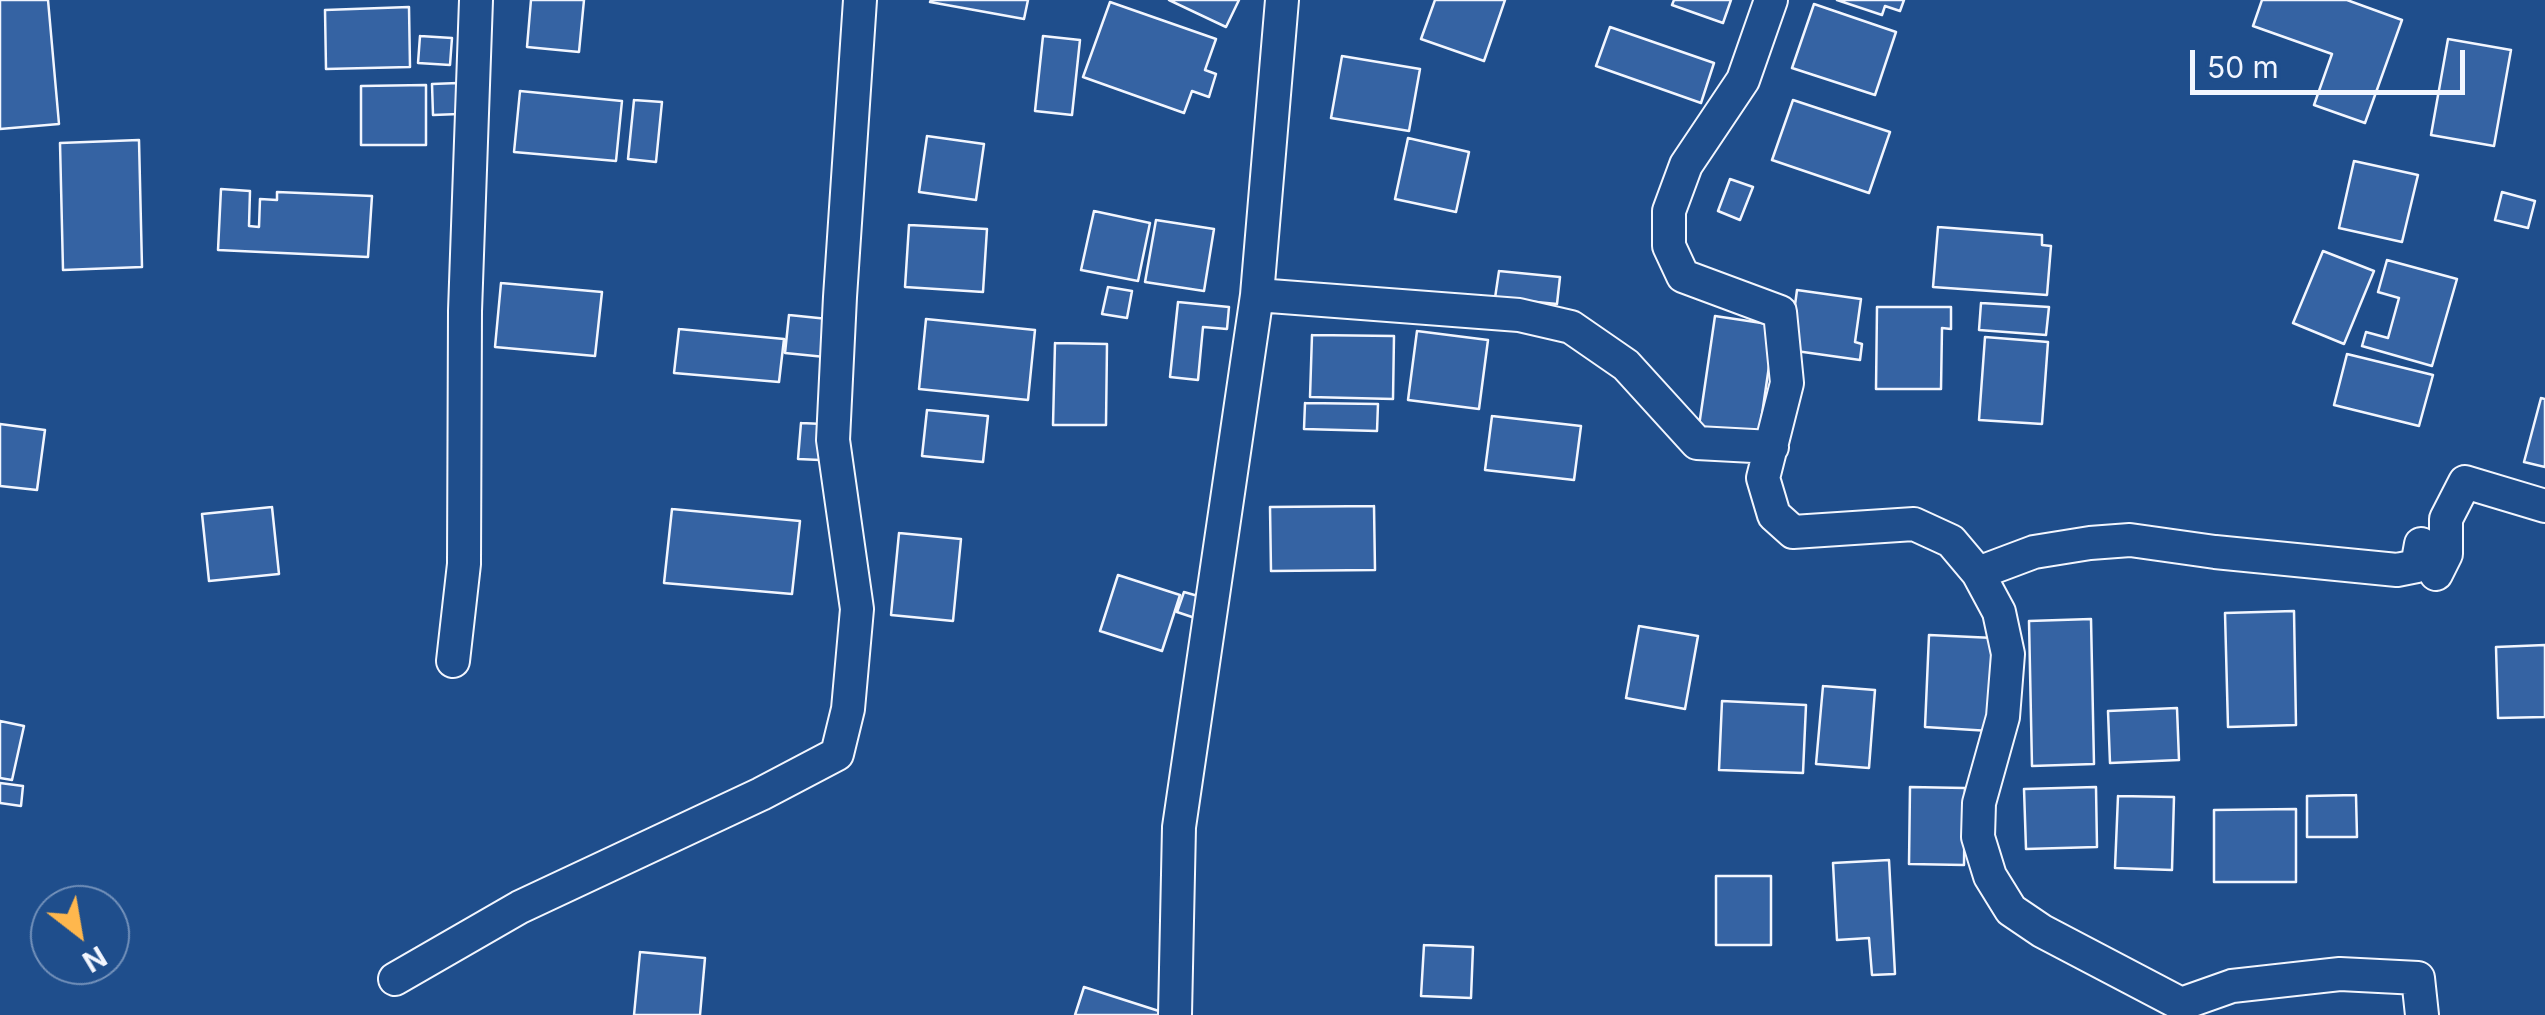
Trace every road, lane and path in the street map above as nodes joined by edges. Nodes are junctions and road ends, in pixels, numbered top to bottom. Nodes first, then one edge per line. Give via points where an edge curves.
1 (476, 0) edge
2 (860, 0) edge
3 (1282, 0) edge
4 (1771, 0) edge
5 (1256, 295) junction
6 (1772, 447) junction
7 (2545, 506) edge
8 (1978, 573) junction
9 (453, 661) dead end
10 (395, 979) dead end
11 (1175, 1015) edge
12 (2422, 1015) edge

1 - 9 street via 464,564
2 - 10 street via 833,440 857,609 837,754 520,907
3 - 5 street
4 - 6 street via 1743,80 1686,165 1669,211 1669,246 1683,276 1780,312 1786,383
5 - 6 street via 1518,315 1571,327 1626,365 1697,443
5 - 11 street via 1179,827
6 - 8 street via 1763,478 1774,515 1792,532 1914,524 1951,541
7 - 8 street via 2465,482 2446,519 2446,554 2436,574 2421,544 2416,566 2396,570 2130,540 2034,552
8 - 12 street via 1999,612 2008,654 2003,717 1979,803 1978,837 1990,876 2012,910 2181,1004 2232,986 2340,974 2418,978

